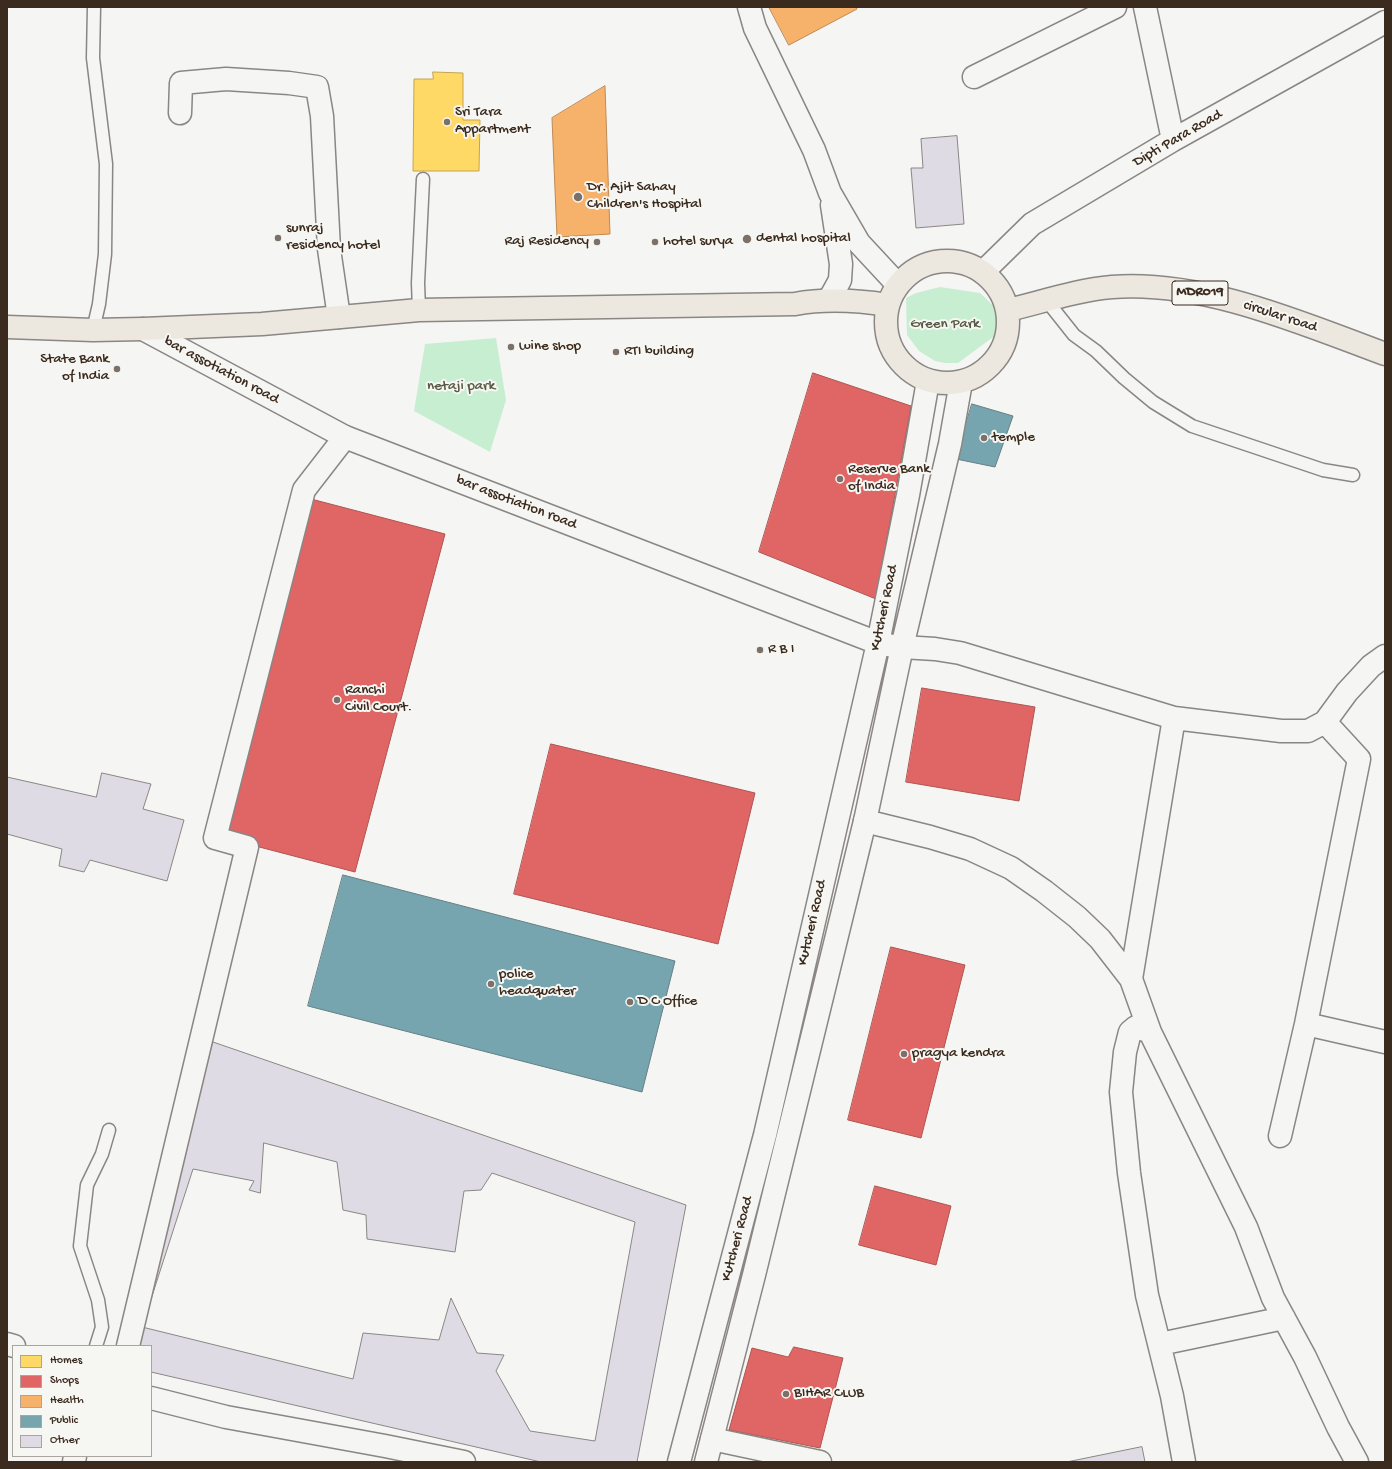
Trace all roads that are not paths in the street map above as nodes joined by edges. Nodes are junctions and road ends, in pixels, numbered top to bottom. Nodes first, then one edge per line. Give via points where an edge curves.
1 (94, 7) edge
2 (749, 7) edge
3 (1115, 7) edge
4 (1145, 7) edge
5 (1385, 22) edge
6 (974, 77) dead end
7 (180, 113) dead end
8 (1173, 140) junction
9 (423, 179) dead end
10 (830, 194) junction
11 (983, 272) junction
12 (898, 285) junction
13 (830, 300) junction
14 (1047, 301) junction
15 (888, 305) junction
16 (419, 310) junction
17 (1008, 310) junction
18 (339, 317) junction
19 (7, 326) edge
20 (143, 329) junction
21 (93, 330) junction
22 (1385, 354) edge
23 (928, 381) junction
24 (961, 382) junction
25 (345, 437) junction
26 (1353, 475) dead end
27 (878, 643) junction
28 (902, 647) junction
29 (1385, 656) edge
30 (1174, 718) junction
31 (1325, 722) junction
32 (865, 821) junction
33 (1131, 979) junction
34 (1306, 1024) junction
35 (1150, 1032) junction
36 (1385, 1042) edge
37 (109, 1130) dead end
38 (1280, 1136) dead end
39 (1284, 1318) junction
40 (1160, 1344) junction
41 (96, 1345) edge
42 (128, 1345) edge
43 (152, 1398) edge
44 (712, 1439) junction
45 (464, 1462) edge
46 (679, 1462) edge
47 (706, 1462) edge
48 (820, 1462) edge
49 (1184, 1462) edge
50 (1357, 1462) edge

1 - 21 lane via 93,58 106,164 105,254
2 - 10 street via 754,28 814,150
3 - 6 street
4 - 8 street
5 - 8 street, Dipti Para Road
7 - 18 street via 181,83 226,79 317,87 322,116 329,249
8 - 11 street, Dipti Para Road via 1032,224
9 - 16 lane
10 - 12 street via 859,243
10 - 13 street via 841,264 840,280
11 - 12 main road via 961,262 938,261 916,269
11 - 17 main road via 999,289
12 - 15 main road
13 - 15 main road
13 - 16 main road via 795,304
14 - 17 main road, circular road / MDR019
14 - 22 main road, circular road / MDR019 via 1112,287 1155,286 1202,294 1276,314
14 - 26 lane via 1074,334 1124,378 1153,402 1192,426 1324,470
15 - 23 main road via 886,329 893,351 908,369
16 - 18 main road
17 - 24 main road via 1008,334 999,356 983,372
18 - 20 main road via 262,324
19 - 21 main road
20 - 21 main road
20 - 25 street, bar assotiation road
23 - 24 main road
23 - 27 street, Kutcheri Road
24 - 28 street via 950,444
25 - 27 street, bar assotiation road
25 - 42 street via 304,490 215,838 248,847
27 - 28 street, bar assotiation road
27 - 46 street, Kutcheri Road via 765,1135
28 - 30 street, bar assotiation road via 960,653
28 - 32 street
29 - 31 street via 1371,666 1347,692
30 - 31 street, bar assotiation road via 1281,731 1308,731
30 - 33 street
31 - 34 street via 1359,759
32 - 33 street via 930,836 970,849 1011,868 1077,917 1100,939
32 - 44 street
33 - 35 street
34 - 36 street
34 - 38 street
35 - 39 street via 1246,1227 1273,1298
35 - 40 street via 1136,1027 1130,1032 1121,1092 1129,1174 1147,1295
37 - 41 lane via 102,1154 87,1185 80,1246 98,1300 102,1327
39 - 40 street
39 - 50 street
40 - 49 street
43 - 45 street via 226,1417
44 - 47 street
44 - 48 street

